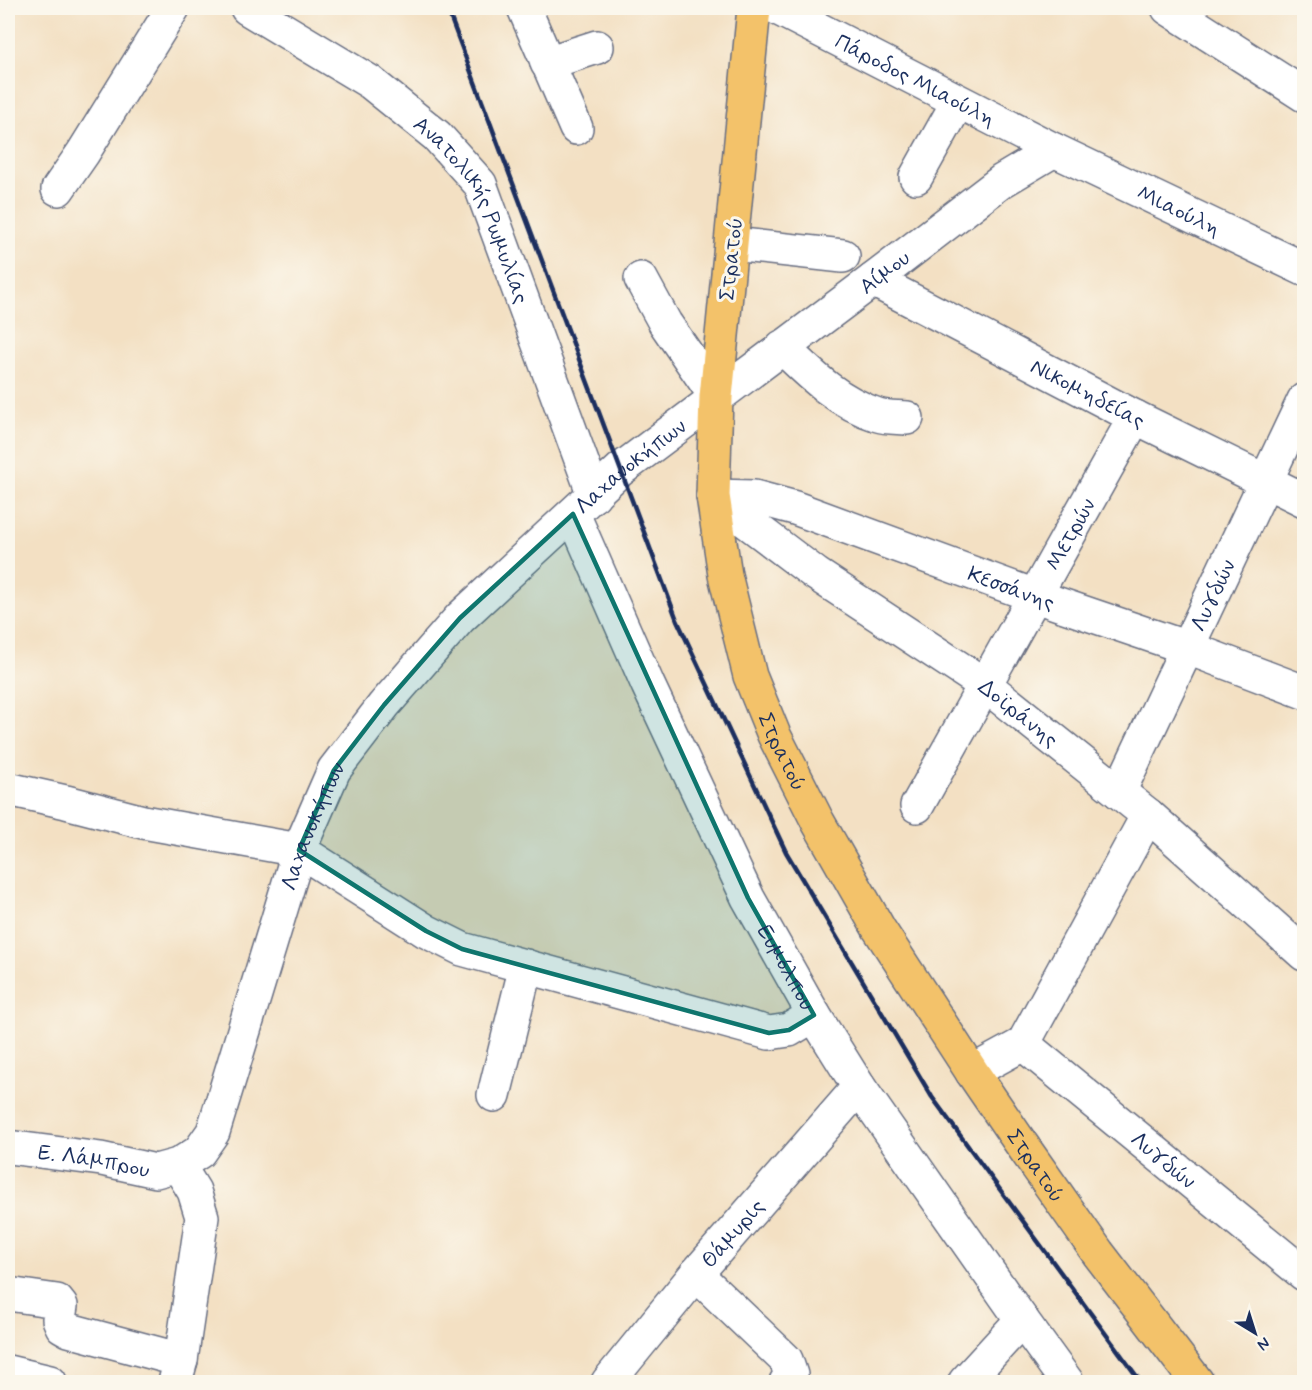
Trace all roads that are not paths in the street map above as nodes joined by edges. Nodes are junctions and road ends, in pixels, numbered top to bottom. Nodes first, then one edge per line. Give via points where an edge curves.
1 (173, 8) edge
2 (248, 8) edge
3 (524, 8) edge
4 (754, 8) edge
5 (777, 8) edge
6 (1168, 8) edge
7 (597, 47) dead end
8 (547, 63) junction
9 (1305, 95) edge
10 (958, 102) junction
11 (576, 128) dead end
12 (1054, 150) junction
13 (915, 177) dead end
14 (58, 189) dead end
15 (732, 244) junction
16 (843, 256) dead end
17 (1305, 269) edge
18 (641, 279) dead end
19 (873, 280) junction
20 (782, 347) junction
21 (716, 397) junction
22 (1305, 400) edge
23 (1135, 417) junction
24 (907, 418) dead end
25 (1267, 482) junction
26 (713, 496) junction
27 (1305, 500) edge
28 (583, 505) junction
29 (1035, 596) junction
30 (1188, 648) junction
31 (985, 685) junction
32 (1305, 693) edge
33 (8, 789) edge
34 (1119, 792) junction
35 (917, 806) dead end
36 (1148, 815) junction
37 (299, 850) junction
38 (1303, 948) edge
39 (526, 966) junction
40 (814, 1015) junction
41 (1023, 1044) junction
42 (972, 1072) junction
43 (859, 1087) junction
44 (494, 1095) dead end
45 (10, 1152) edge
46 (178, 1165) junction
47 (696, 1274) junction
48 (1305, 1274) edge
49 (8, 1293) edge
50 (1022, 1320) junction
51 (178, 1371) edge
52 (8, 1372) edge
53 (50, 1383) edge
54 (608, 1383) edge
55 (786, 1383) edge
56 (964, 1383) edge
57 (1067, 1383) edge
58 (1197, 1383) edge

1 - 14 street
2 - 28 street, Ανατολικής Ρωμυλίας via 370,82 437,136 480,184
3 - 8 street
4 - 15 main road, Στρατού
5 - 10 street, Πάροδος Μιαούλη
6 - 9 street
7 - 8 street
8 - 11 street
10 - 12 street, Πάροδος Μιαούλη
10 - 13 street
12 - 17 street, Μιαούλη
12 - 19 street, Αίμου via 1002,181
15 - 16 street
15 - 21 main road, Στρατού
18 - 21 street via 665,323
19 - 20 street, Αίμου
19 - 23 street, Νικομηδείας
20 - 21 street, Αίμου
20 - 24 street via 837,397 880,416
21 - 26 main road, Στρατού
21 - 28 street, Λαχανοκήπων via 620,470
22 - 25 street, Λυγδών
23 - 25 street, Νικομηδείας
23 - 29 street, Μετρών
25 - 27 street, Νικομηδείας
25 - 30 street, Λυγδών
26 - 29 street, Κεσσάνης via 754,497 795,508
26 - 31 street, Δοϊράνης via 816,574
26 - 42 main road, Στρατού via 726,575 750,676 774,735 879,929
28 - 37 street, Λαχανοκήπων via 460,618 384,705 334,770
28 - 40 street, Ευμόλπου via 648,685 748,898
29 - 30 street, Κεσσάνης
29 - 31 street, Μετρών
30 - 32 street, Κεσσάνης
30 - 34 street, Λυγδών
31 - 34 street, Δοϊράνης
31 - 35 street, Μετρών
33 - 37 street via 143,822
34 - 36 street, Δοϊράνης
36 - 38 street, Δοϊράνης
36 - 41 street
37 - 39 street via 426,932 462,949
37 - 46 street, Λαχανοκήπων via 213,1132 199,1152
39 - 40 street via 769,1033 789,1030
39 - 44 street
40 - 43 street, Ευμόλπου
41 - 42 street
41 - 48 street, Λυγδών
42 - 58 main road, Στρατού via 1092,1244
43 - 47 street, Θάμυρις
43 - 50 street, Ευμόλπου
45 - 46 street, Ε. Λάμπρου via 101,1159 156,1171
46 - 51 street via 194,1191 202,1217
47 - 54 street, Θάμυρις
47 - 55 street via 786,1360 791,1375
49 - 51 street via 57,1301 62,1326
50 - 56 street
50 - 57 street, Ευμόλπου
52 - 53 street

